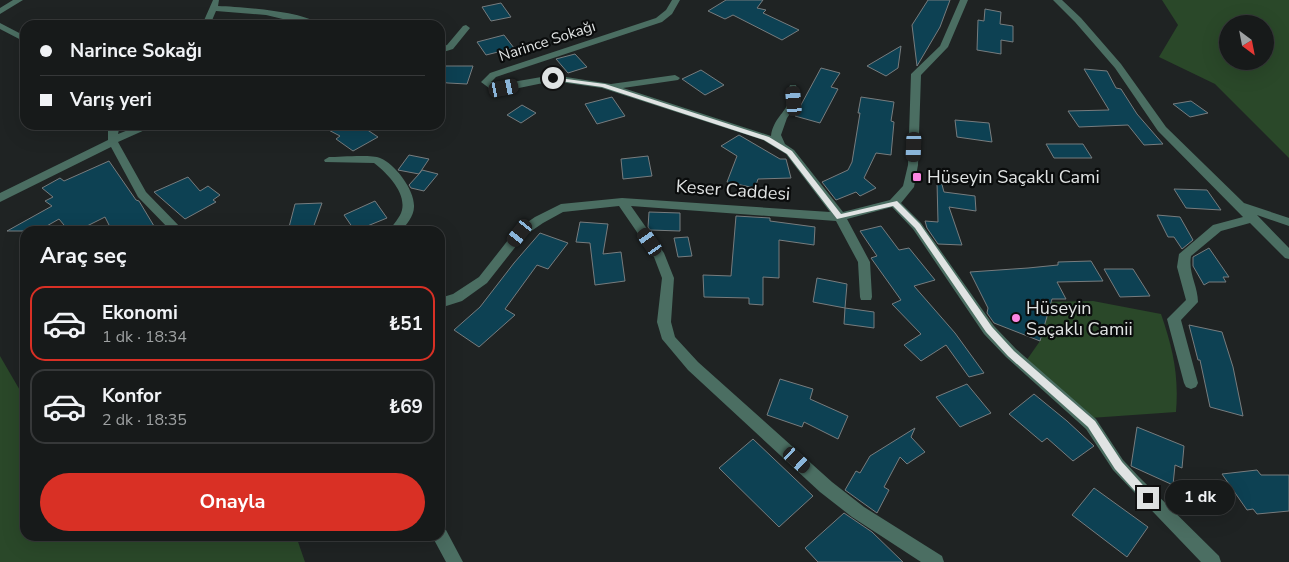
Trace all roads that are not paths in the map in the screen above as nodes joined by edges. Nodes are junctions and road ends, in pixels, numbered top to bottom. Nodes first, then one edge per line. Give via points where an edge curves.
1 (20, 0) edge
2 (676, 0) edge
3 (964, 0) edge
4 (1057, 0) edge
5 (215, 4) edge
6 (0, 11) edge
7 (208, 20) edge
8 (302, 20) edge
9 (0, 26) edge
10 (466, 28) dead end
11 (20, 36) edge
12 (445, 48) edge
13 (675, 78) dead end
14 (609, 87) junction
15 (792, 87) dead end
16 (114, 130) edge
17 (138, 130) edge
18 (113, 140) junction
19 (781, 147) junction
20 (329, 160) dead end
21 (0, 198) edge
22 (622, 202) junction
23 (894, 203) junction
24 (1242, 206) junction
25 (840, 217) junction
26 (1253, 218) junction
27 (1289, 222) edge
28 (173, 226) edge
29 (399, 226) edge
30 (1289, 255) edge
31 (866, 297) dead end
32 (445, 302) edge
33 (1191, 383) dead end
34 (443, 541) edge
35 (455, 562) edge
36 (936, 562) edge
37 (1212, 562) edge

1 - 6 street
2 - 14 street, Narince Sokağı via 659,20 493,75 486,82 493,88 504,88 553,78
3 - 23 street via 944,47 916,74 913,165 908,186
4 - 24 street via 1118,66 1162,129
5 - 7 street
5 - 8 street
9 - 11 street
10 - 12 street
13 - 14 street, Narince Sokağı
14 - 19 street, Narince Sokağı via 767,138
15 - 19 street via 794,101 782,118 776,135
16 - 18 street
17 - 18 street
18 - 21 street
18 - 28 street via 142,194
19 - 25 street, Narince Sokağı via 790,152
20 - 29 street via 376,160 381,163 402,186 409,204
22 - 25 street, Keser Caddesi
22 - 32 street, Keser Caddesi via 561,208 539,220 520,233 483,280 457,298
22 - 36 street via 660,256 668,278 664,322 669,339 675,346 826,487 858,512
23 - 25 street, Keser Caddesi
23 - 37 street via 917,226 989,330 1091,424 1118,465
24 - 26 street
24 - 27 street
25 - 31 street, Narince Sokağı via 864,262
26 - 30 street
26 - 33 street via 1217,228 1185,254 1183,267 1192,302 1174,320
34 - 35 street

